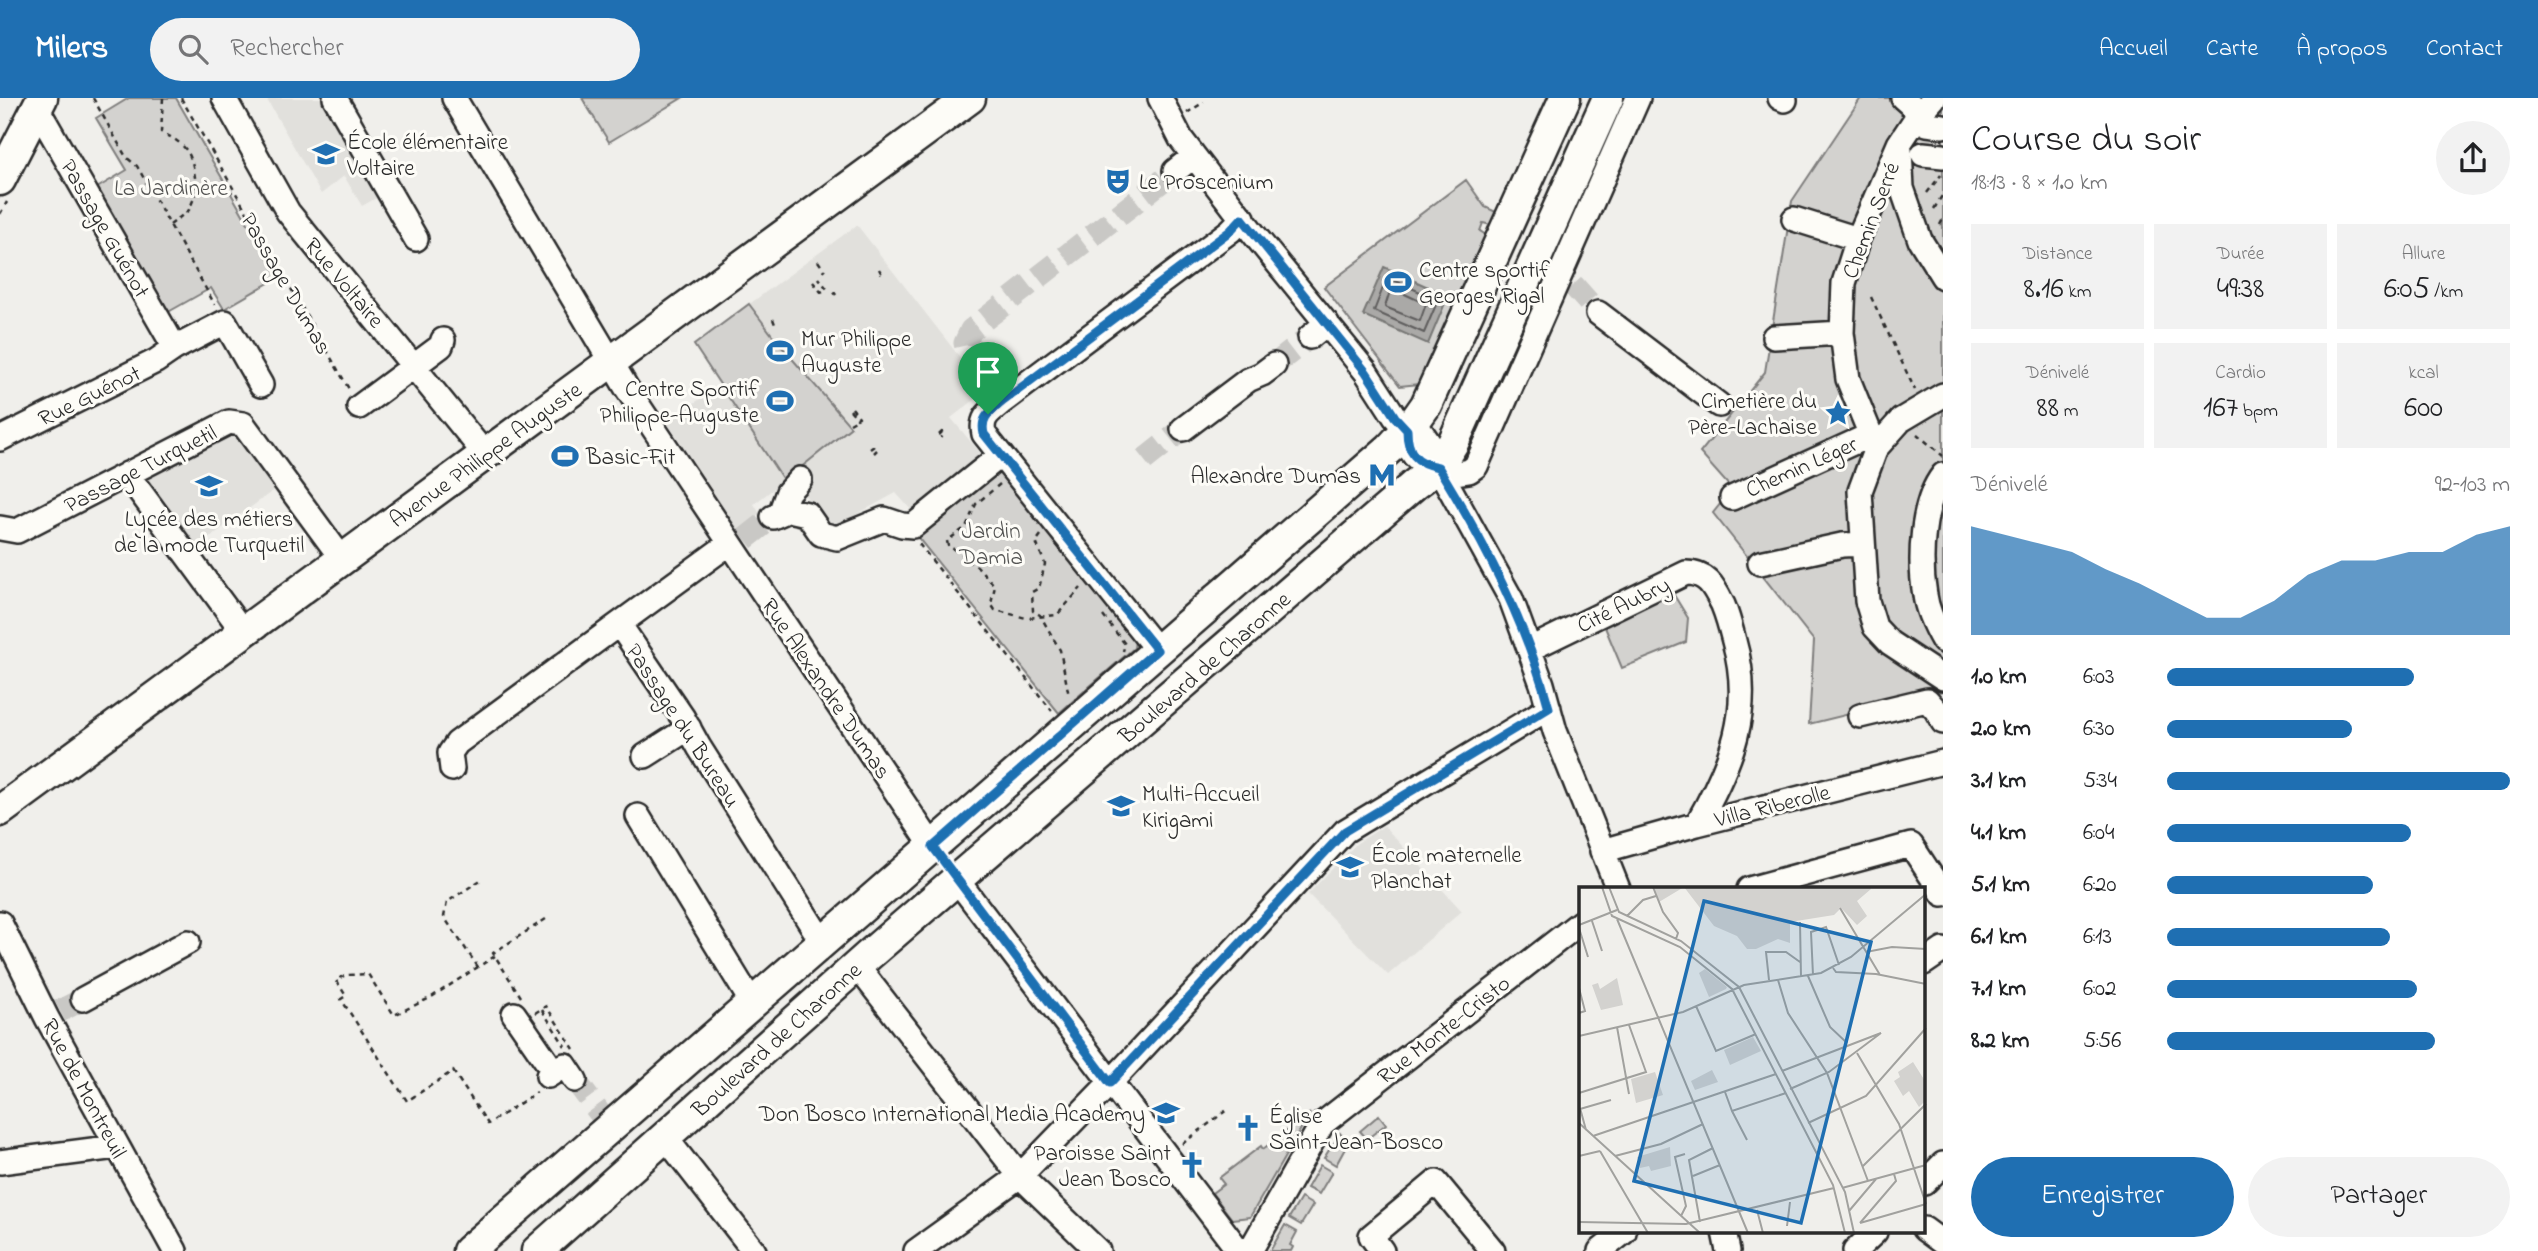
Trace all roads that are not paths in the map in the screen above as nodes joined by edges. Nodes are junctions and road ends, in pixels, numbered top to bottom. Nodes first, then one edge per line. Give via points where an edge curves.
1 (224, 98) edge
2 (335, 98) edge
3 (454, 98) edge
4 (970, 98) edge
5 (1160, 98) edge
6 (1565, 98) edge
7 (1608, 98) edge
8 (1638, 98) edge
9 (40, 103) edge
10 (1919, 106) edge
11 (1943, 126) edge
12 (1899, 144) junction
13 (1194, 156) junction
14 (1175, 171) tunnel mouth
15 (0, 180) edge
16 (1242, 218) junction
17 (1794, 219) dead end
18 (416, 239) dead end
19 (1858, 239) junction
20 (1943, 277) edge
21 (1598, 313) tunnel mouth
22 (1842, 333) junction
23 (1773, 337) dead end
24 (443, 340) dead end
25 (175, 348) junction
26 (610, 363) junction
27 (414, 365) junction
28 (1274, 365) tunnel mouth
29 (261, 385) dead end
30 (1933, 400) edge
31 (1719, 405) dead end
32 (359, 407) road end
33 (1183, 429) tunnel mouth
34 (1407, 430) junction
35 (0, 439) edge
36 (1873, 442) junction
37 (484, 453) junction
38 (1001, 455) junction
39 (1441, 471) junction
40 (128, 474) junction
41 (1943, 475) edge
42 (800, 479) dead end
43 (1732, 498) dead end
44 (0, 528) edge
45 (736, 543) junction
46 (1863, 544) junction
47 (342, 558) junction
48 (1760, 563) dead end
49 (619, 624) junction
50 (244, 633) junction
51 (1943, 641) edge
52 (1530, 649) junction
53 (1157, 650) junction
54 (1943, 678) edge
55 (1549, 708) junction
56 (1860, 716) dead end
57 (1943, 722) edge
58 (689, 729) junction
59 (645, 756) dead end
60 (1943, 762) edge
61 (452, 769) dead end
62 (0, 811) edge
63 (638, 816) dead end
64 (1697, 824) junction
65 (933, 847) junction
66 (1602, 851) junction
67 (957, 880) junction
68 (1617, 887) edge
69 (1756, 887) edge
70 (1943, 894) edge
71 (0, 923) edge
72 (1579, 924) edge
73 (188, 942) dead end
74 (823, 943) junction
75 (1943, 950) edge
76 (6, 951) edge
77 (1926, 961) edge
78 (857, 966) junction
79 (746, 993) dead end
80 (83, 999) tunnel mouth
81 (529, 1013) road end
82 (565, 1068) tunnel mouth
83 (1110, 1083) junction
84 (638, 1103) junction
85 (666, 1138) junction
86 (116, 1146) junction
87 (0, 1162) edge
88 (1943, 1164) edge
89 (1020, 1176) junction
90 (1926, 1182) edge
91 (1926, 1230) edge
92 (1621, 1234) edge
93 (1876, 1239) edge
94 (1943, 1243) edge
95 (175, 1251) edge
96 (468, 1251) edge
97 (537, 1251) edge
98 (754, 1251) edge
99 (916, 1251) edge
100 (1098, 1251) edge
101 (1239, 1251) edge
102 (1250, 1251) edge
103 (1382, 1251) edge
104 (1493, 1251) edge
105 (1600, 1251) edge
106 (1855, 1251) edge

1 - 27 street, Rue Voltaire via 288,212
2 - 18 street
3 - 26 street, Rue Alexandre Dumas
4 - 26 main road, Avenue Philippe Auguste
5 - 13 street
6 - 34 main road, Boulevard de Charonne via 1426,405
7 - 39 main road, Boulevard de Charonne
8 - 39 street via 1566,282 1476,466 1469,471
9 - 15 main road
9 - 25 street, Passage Guénot
10 - 11 street via 1927,124
10 - 12 street, Chemin Serré
12 - 19 street, Chemin Serré
12 - 20 street via 1902,188 1920,240
13 - 14 street
13 - 16 street
16 - 34 street via 1319,330
16 - 38 street via 984,417 984,434
17 - 19 street
19 - 22 street, Chemin Serré via 1844,283
21 - 31 street
22 - 23 street
22 - 36 street, Chemin Serré via 1848,379
24 - 27 street
25 - 29 street, Rue Guénot via 225,323
25 - 35 street, Rue Guénot
26 - 37 main road, Avenue Philippe Auguste
26 - 45 street, Rue Alexandre Dumas
27 - 32 street
27 - 37 street, Rue Voltaire
28 - 33 street
30 - 36 street
34 - 39 street via 1407,443 1416,457
34 - 53 main road, Boulevard de Charonne
36 - 43 street, Chemin Léger
36 - 46 street via 1860,491
37 - 47 main road, Avenue Philippe Auguste
38 - 42 street via 919,523 908,527 884,519 837,538 821,534 807,514 770,512
38 - 53 street
39 - 52 street via 1511,599
39 - 67 main road, Boulevard de Charonne
40 - 44 street, Passage Turquetil via 17,531
40 - 47 street, Passage Turquetil via 229,422 243,424
40 - 50 street
41 - 51 street via 1931,502 1923,547 1925,597
45 - 49 street, Passage du Bureau
45 - 65 street, Rue Alexandre Dumas
46 - 48 street
46 - 54 street via 1867,601 1875,627 1890,643
47 - 50 main road, Avenue Philippe Auguste
49 - 58 street, Passage du Bureau
49 - 61 street via 457,743 450,753
50 - 62 main road, Avenue Philippe Auguste
52 - 55 street
52 - 64 street, Cité Aubry via 1686,573 1697,573 1713,585 1737,652 1743,682 1742,713 1721,778
53 - 65 main road, Boulevard de Charonne
55 - 66 street
55 - 83 street via 1345,831
56 - 57 street via 1927,700
58 - 59 street
58 - 74 street, Passage du Bureau
60 - 64 street, Villa Riberolle
63 - 79 street
64 - 66 street, Villa Riberolle
65 - 67 main road, Rue Alexandre Dumas
65 - 74 main road, Boulevard de Charonne
66 - 68 street
67 - 78 main road, Boulevard de Charonne
67 - 83 street, Rue Alexandre Dumas
69 - 70 street via 1911,845
71 - 76 street, Rue de Montreuil
72 - 102 street, Rue Monte-Cristo via 1322,1124
73 - 80 street
74 - 84 main road, Boulevard de Charonne
75 - 77 street
76 - 86 street, Rue de Montreuil via 54,1014
78 - 85 main road, Boulevard de Charonne
78 - 89 street
81 - 82 street
83 - 89 street
83 - 101 street, Rue Alexandre Dumas
84 - 85 main road
84 - 96 main road, Boulevard de Charonne via 606,1121
85 - 97 main road, Boulevard de Charonne
85 - 98 street
86 - 87 street
86 - 95 street, Rue de Montreuil
88 - 90 street
89 - 99 street
89 - 100 street
91 - 94 street
92 - 105 street
93 - 106 street
103 - 104 street via 1371,1236 1436,1182

